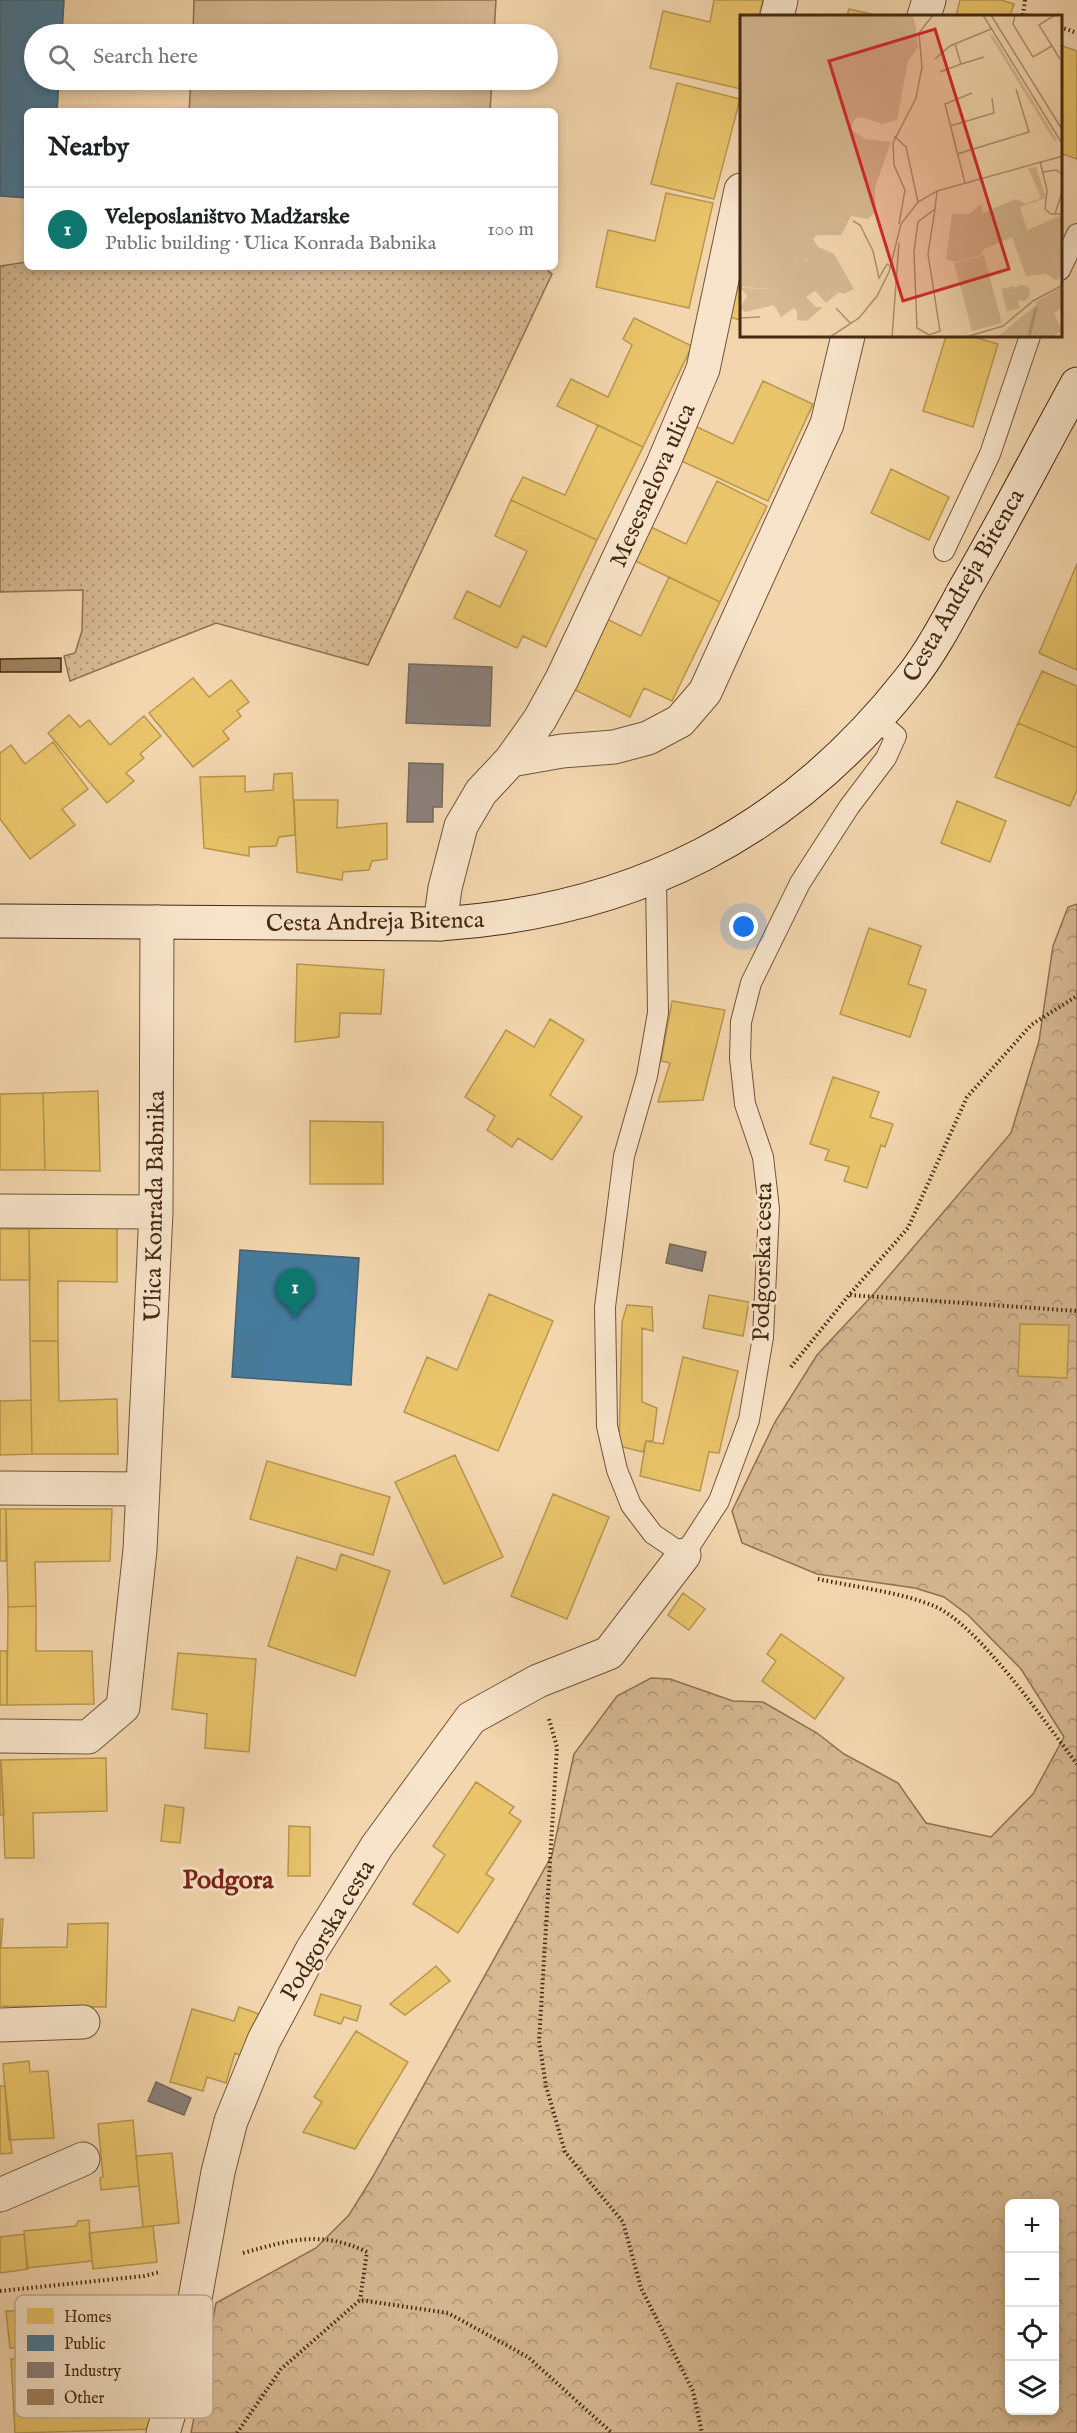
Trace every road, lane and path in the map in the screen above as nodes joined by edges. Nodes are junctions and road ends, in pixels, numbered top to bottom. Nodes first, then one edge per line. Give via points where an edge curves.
1 (781, 0) edge
2 (929, 0) edge
3 (1025, 0) edge
4 (777, 15) edge
5 (924, 15) edge
6 (1023, 15) edge
7 (1062, 28) edge
8 (1077, 33) edge
9 (740, 195) edge
10 (1077, 234) edge
11 (1062, 266) edge
12 (848, 338) edge
13 (1029, 338) edge
14 (1077, 384) edge
15 (944, 551) dead end
16 (876, 719) junction
17 (511, 760) junction
18 (656, 877) junction
19 (0, 921) edge
20 (157, 922) junction
21 (440, 924) junction
22 (1077, 996) edge
23 (0, 1211) edge
24 (156, 1212) junction
25 (849, 1295) junction
26 (1077, 1311) edge
27 (785, 1376) dead end
28 (0, 1488) edge
29 (143, 1489) junction
30 (684, 1555) junction
31 (818, 1579) dead end
32 (538, 1681) junction
33 (0, 1736) edge
34 (1077, 1764) edge
35 (83, 2022) dead end
36 (0, 2025) edge
37 (82, 2159) dead end
38 (0, 2195) edge
39 (237, 2254) dead end
40 (144, 2276) dead end
41 (0, 2291) edge
42 (196, 2295) edge
43 (360, 2300) junction
44 (168, 2418) edge
45 (163, 2433) edge
46 (237, 2433) edge
47 (612, 2433) edge
48 (702, 2433) edge

1 - 4 street
2 - 5 street
3 - 6 path
7 - 8 path
9 - 17 street, Mesesnelova ulica via 703,369 567,669 540,719
10 - 11 lane
12 - 17 street via 827,424 705,692 680,721 648,738 614,747
13 - 15 lane via 990,454
14 - 16 street, Cesta Andreja Bitenca via 954,609 911,678
16 - 18 street, Cesta Andreja Bitenca via 825,770 782,805 732,838
16 - 30 lane, Podgorska cesta via 896,736 886,758 800,883 751,983 741,1022 745,1104 763,1157 768,1209 763,1337 745,1431 719,1501
17 - 21 street, Mesesnelova ulica via 481,792 461,826
18 - 21 street, Cesta Andreja Bitenca via 544,912
18 - 30 lane via 658,1013 647,1076 624,1156 605,1307 607,1426 630,1505 653,1533
19 - 20 street, Cesta Andreja Bitenca
20 - 21 street, Cesta Andreja Bitenca
20 - 24 street, Ulica Konrada Babnika
22 - 25 path via 1031,1025 967,1097 908,1228
23 - 24 street
24 - 29 street, Ulica Konrada Babnika
25 - 26 path
25 - 27 path
28 - 29 street
29 - 33 street, Ulica Konrada Babnika via 123,1707 88,1737
30 - 32 street, Podgorska cesta via 609,1653
31 - 34 path via 934,1606 959,1621
32 - 42 street, Podgorska cesta via 471,1718 377,1846 312,1950 264,2040 231,2121
32 - 48 path via 556,1747 539,2041 546,2086 565,2152 623,2222 641,2288 693,2391
35 - 36 street
37 - 38 street
39 - 43 path via 298,2238 347,2243 367,2252
40 - 41 path
43 - 46 path via 281,2369
43 - 47 path via 448,2313 528,2357
44 - 45 street, Podgorska cesta

